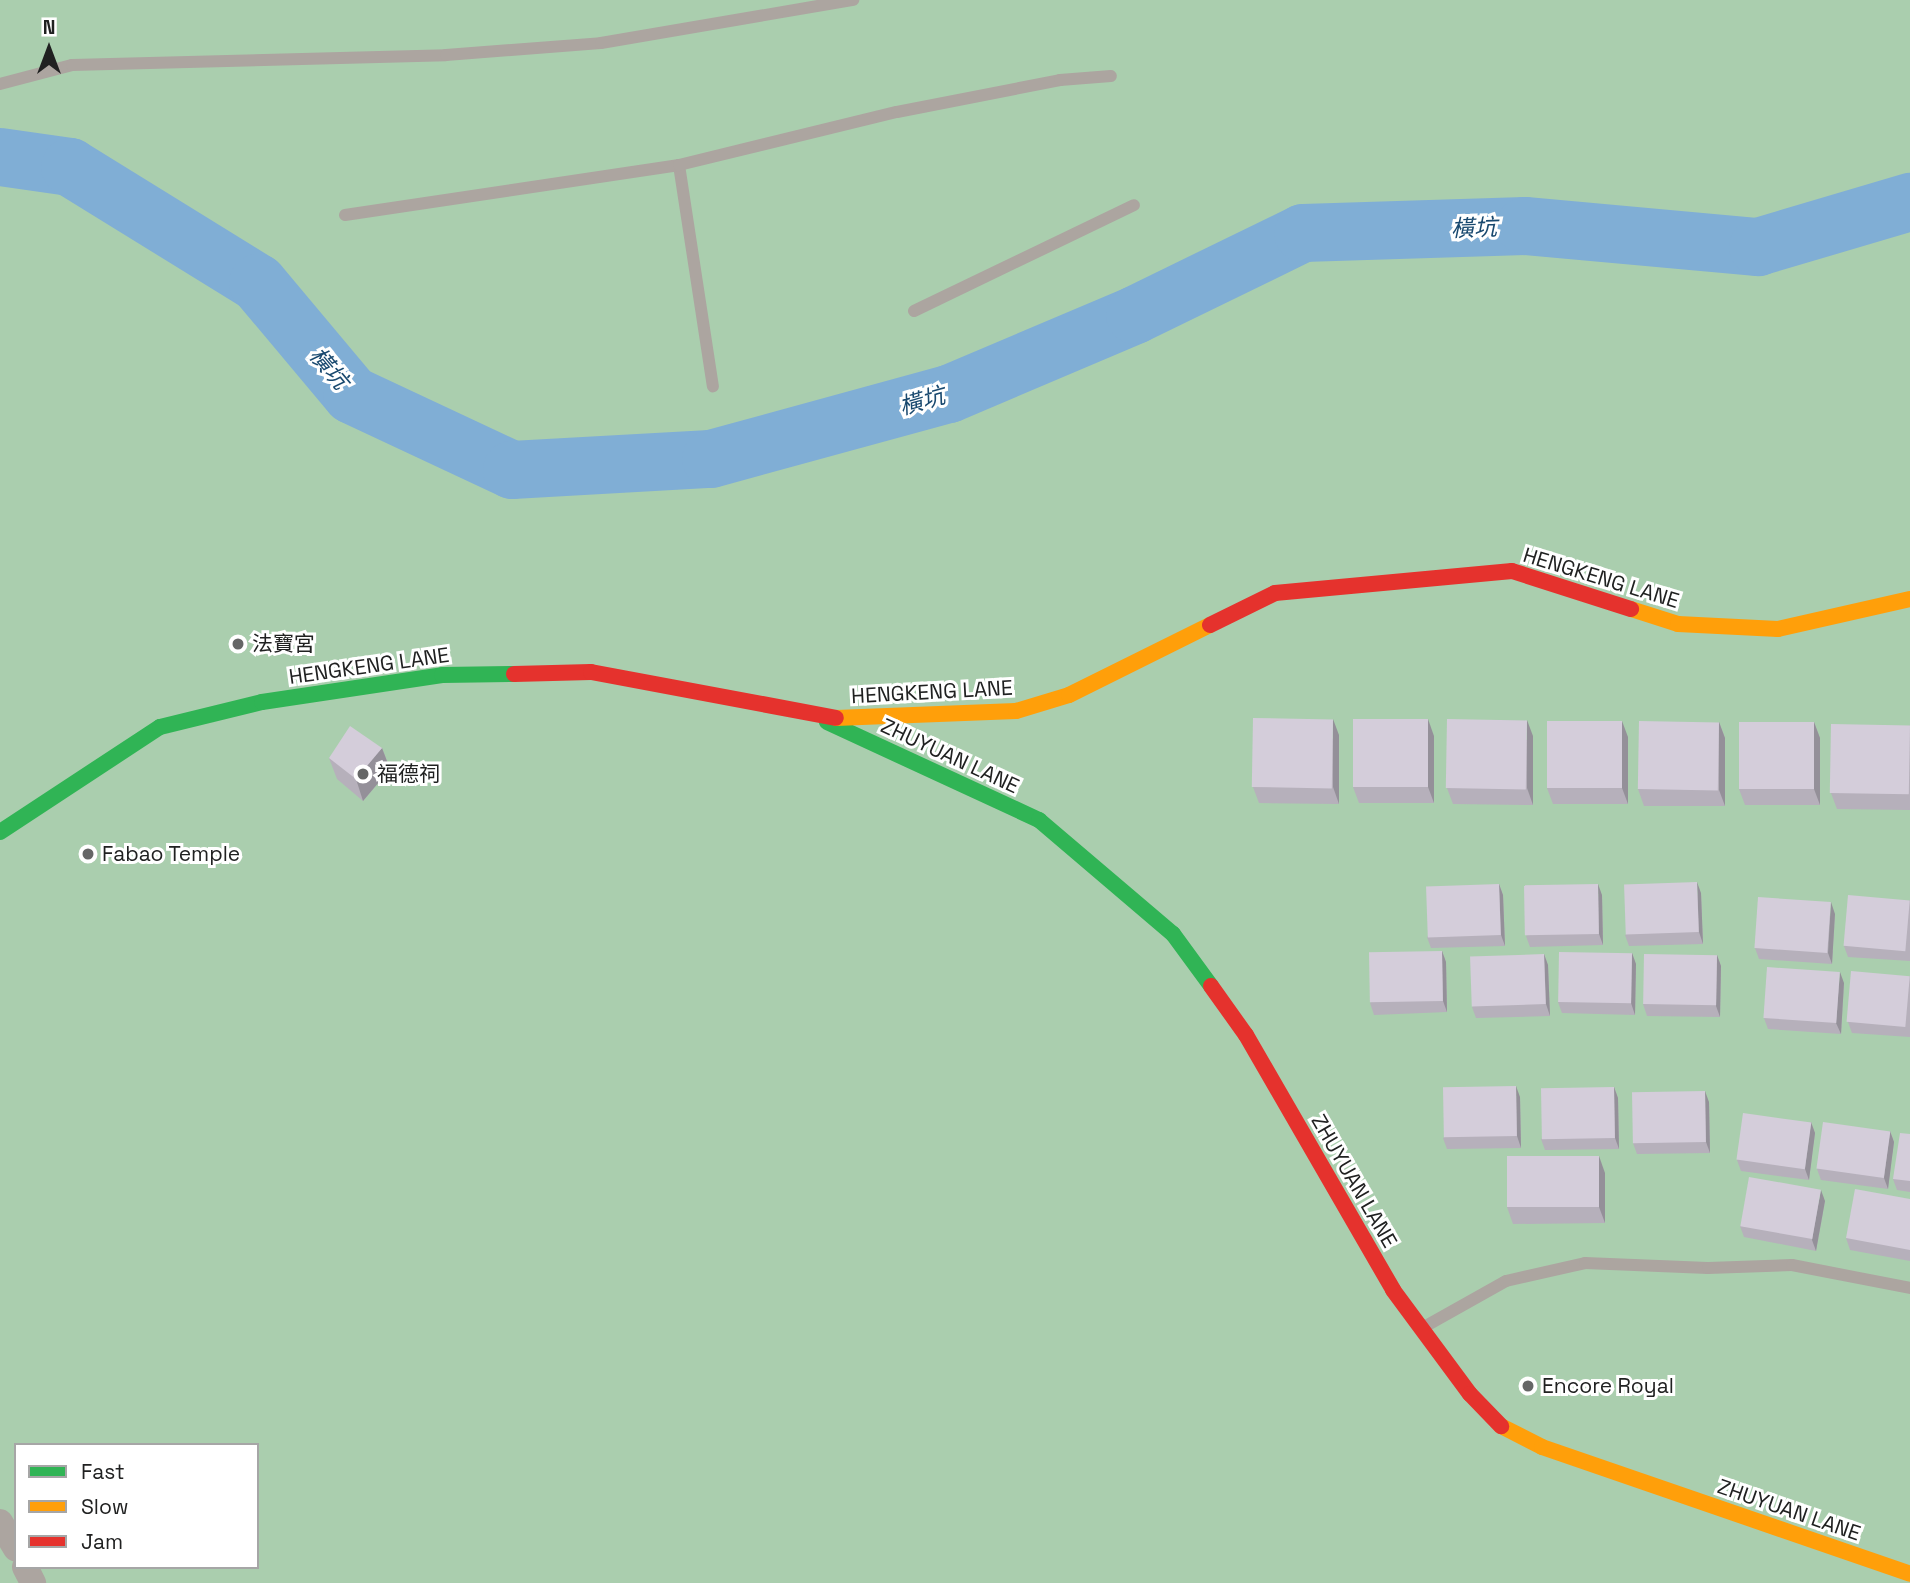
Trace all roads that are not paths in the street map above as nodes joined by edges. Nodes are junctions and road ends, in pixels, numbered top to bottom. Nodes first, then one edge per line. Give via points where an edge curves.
1 (853, 0) edge
2 (1111, 76) dead end
3 (0, 84) edge
4 (679, 165) junction
5 (1134, 205) dead end
6 (345, 215) dead end
7 (914, 312) dead end
8 (713, 386) dead end
9 (1910, 599) edge
10 (819, 718) junction
11 (0, 832) edge
12 (1910, 1288) edge
13 (1420, 1328) junction
14 (0, 1521) edge
15 (14, 1546) edge
16 (1910, 1574) edge

1 - 3 lane via 601,43 446,55 72,65
2 - 4 lane via 1060,80 897,112
4 - 6 lane
4 - 8 lane
5 - 7 lane
9 - 10 street, HENGKENG LANE via 1778,629 1678,624 1513,571 1368,582 1275,593 1069,695 1016,711
10 - 11 street, HENGKENG LANE via 591,672 442,675 262,702 160,727
10 - 13 street, ZHUYUAN LANE via 1039,821 1173,934 1246,1035
12 - 13 lane via 1792,1265 1708,1268 1585,1263 1506,1281
13 - 16 street, ZHUYUAN LANE via 1469,1394 1499,1425 1532,1441
14 - 15 street

